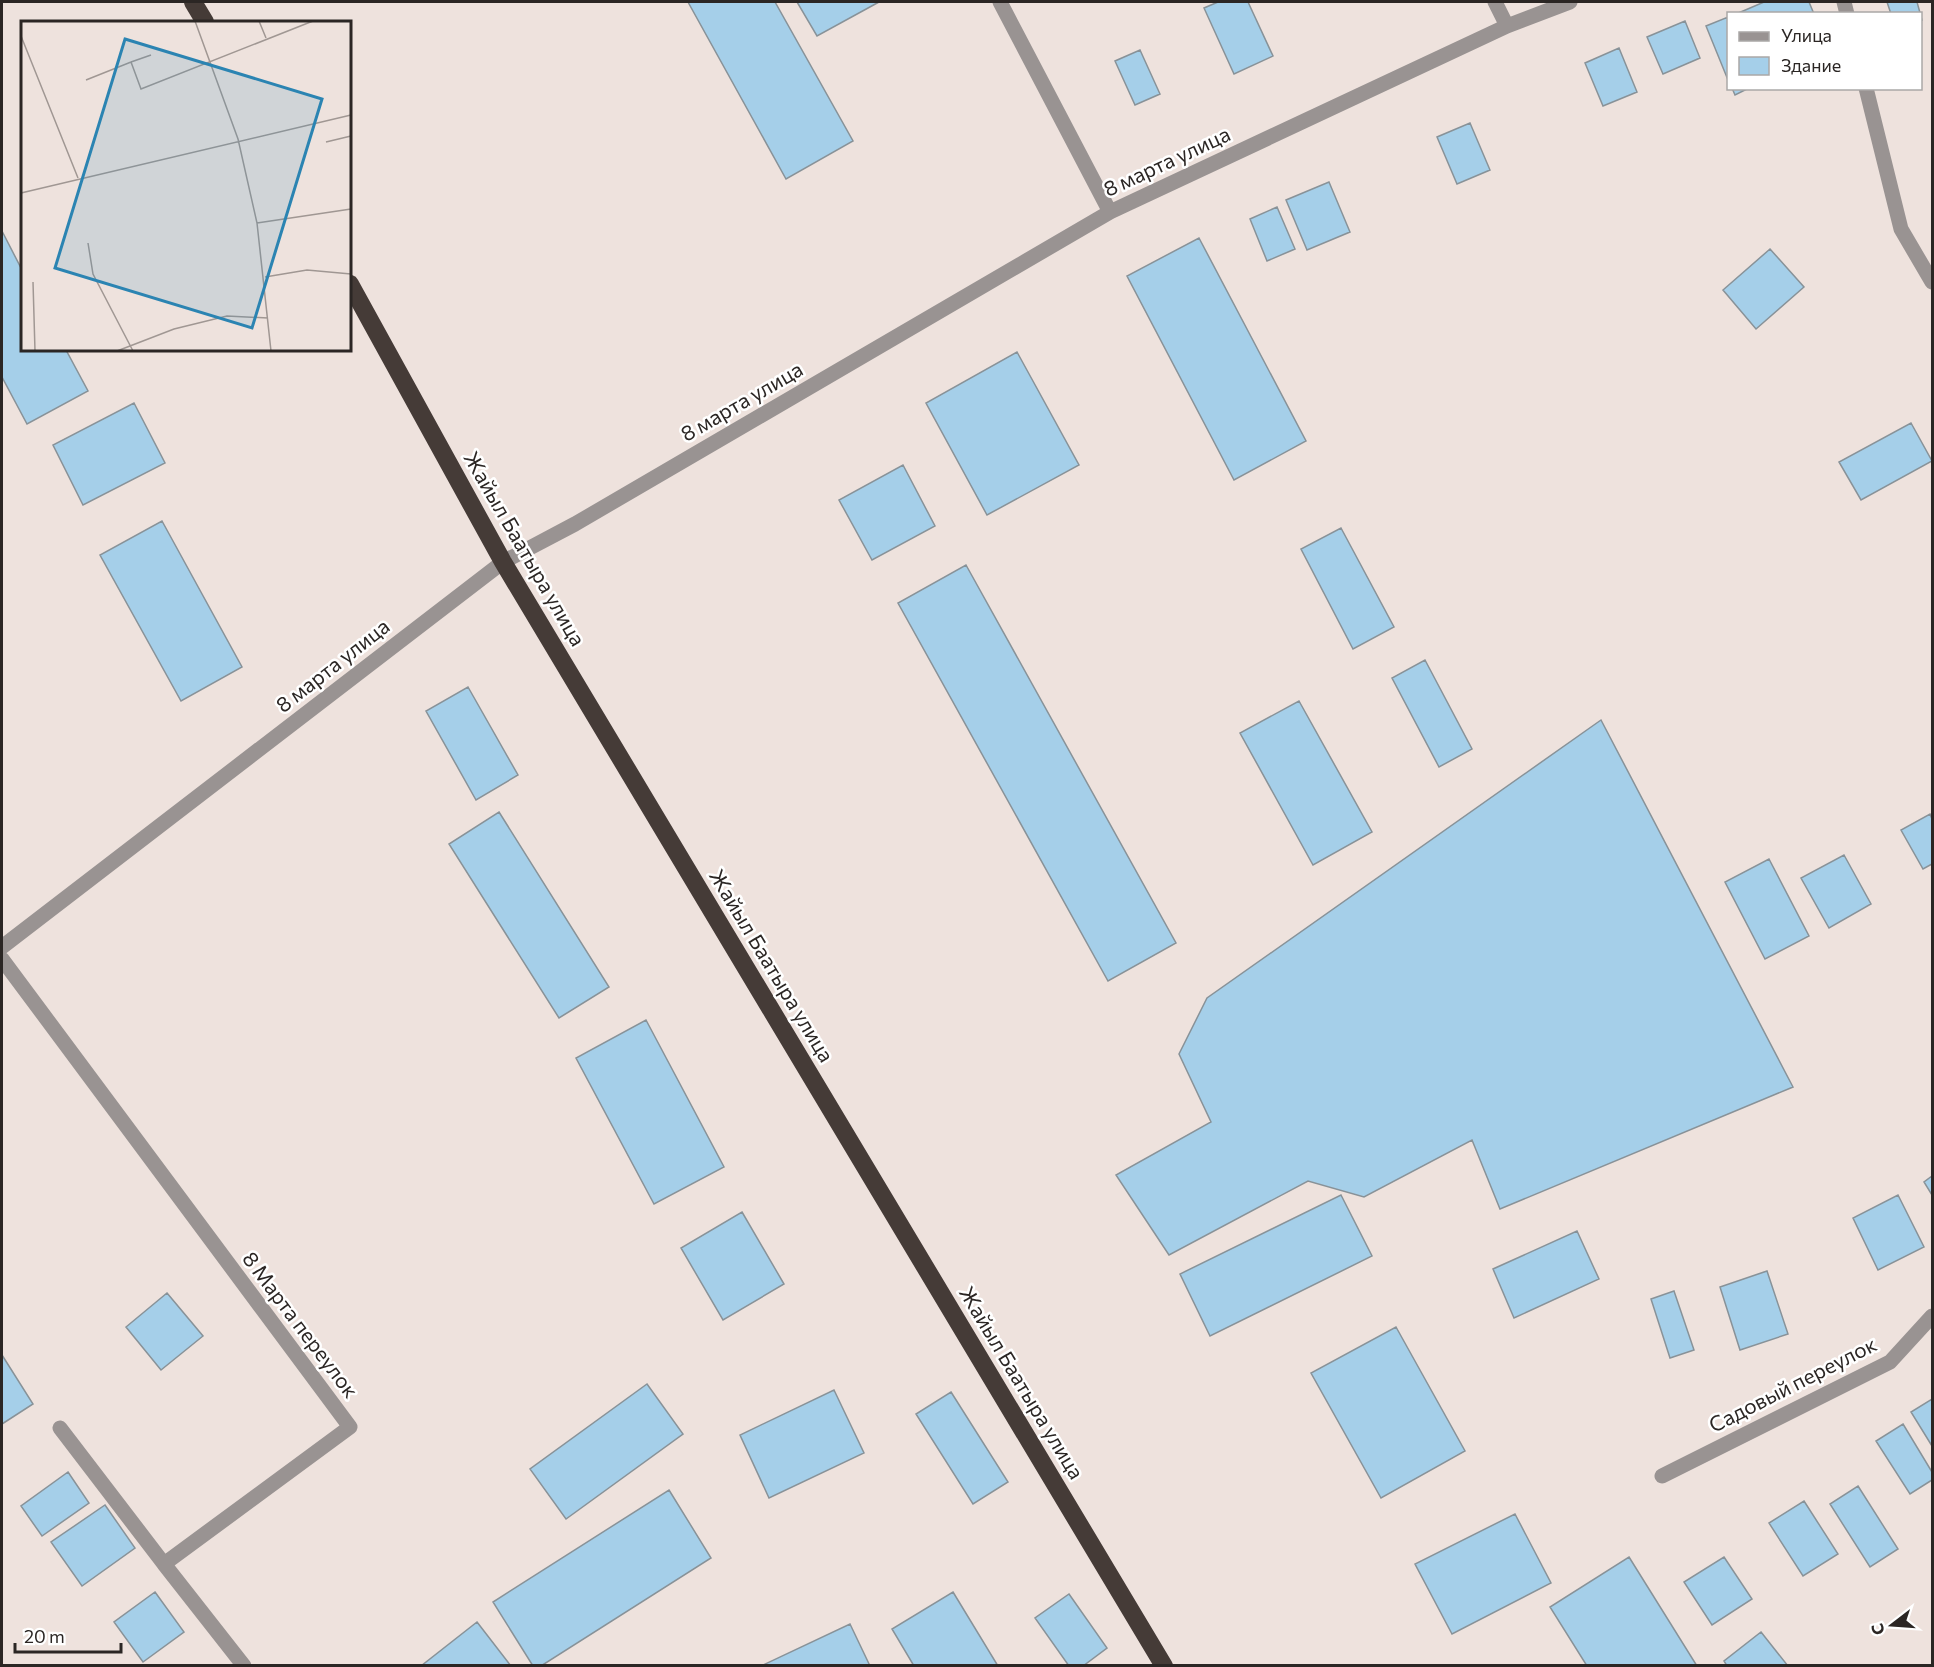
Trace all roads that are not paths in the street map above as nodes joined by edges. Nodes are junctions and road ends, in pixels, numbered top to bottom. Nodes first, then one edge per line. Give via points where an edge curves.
1 (193, 2) edge
2 (1000, 2) edge
3 (1495, 2) edge
4 (1570, 2) edge
5 (204, 21) edge
6 (1507, 26) junction
7 (1866, 90) edge
8 (1110, 212) junction
9 (1932, 282) edge
10 (351, 286) edge
11 (503, 562) junction
12 (2, 947) edge
13 (2, 960) edge
14 (1932, 1316) edge
15 (60, 1428) dead end
16 (1662, 1476) dead end
17 (164, 1564) junction
18 (244, 1665) edge
19 (1164, 1665) edge

1 - 5 highway
2 - 8 street
3 - 6 street
4 - 6 street, 8 марта улица
6 - 8 street, 8 марта улица
7 - 9 street via 1901,229
8 - 11 street, 8 марта улица via 575,524
10 - 11 highway, Жайыл Баатыра улица
11 - 12 street, 8 марта улица
11 - 19 highway, Жайыл Баатыра улица
13 - 17 street, 8 Марта переулок via 350,1427
14 - 16 street, Садовый переулок via 1890,1362
15 - 17 street
17 - 18 street

